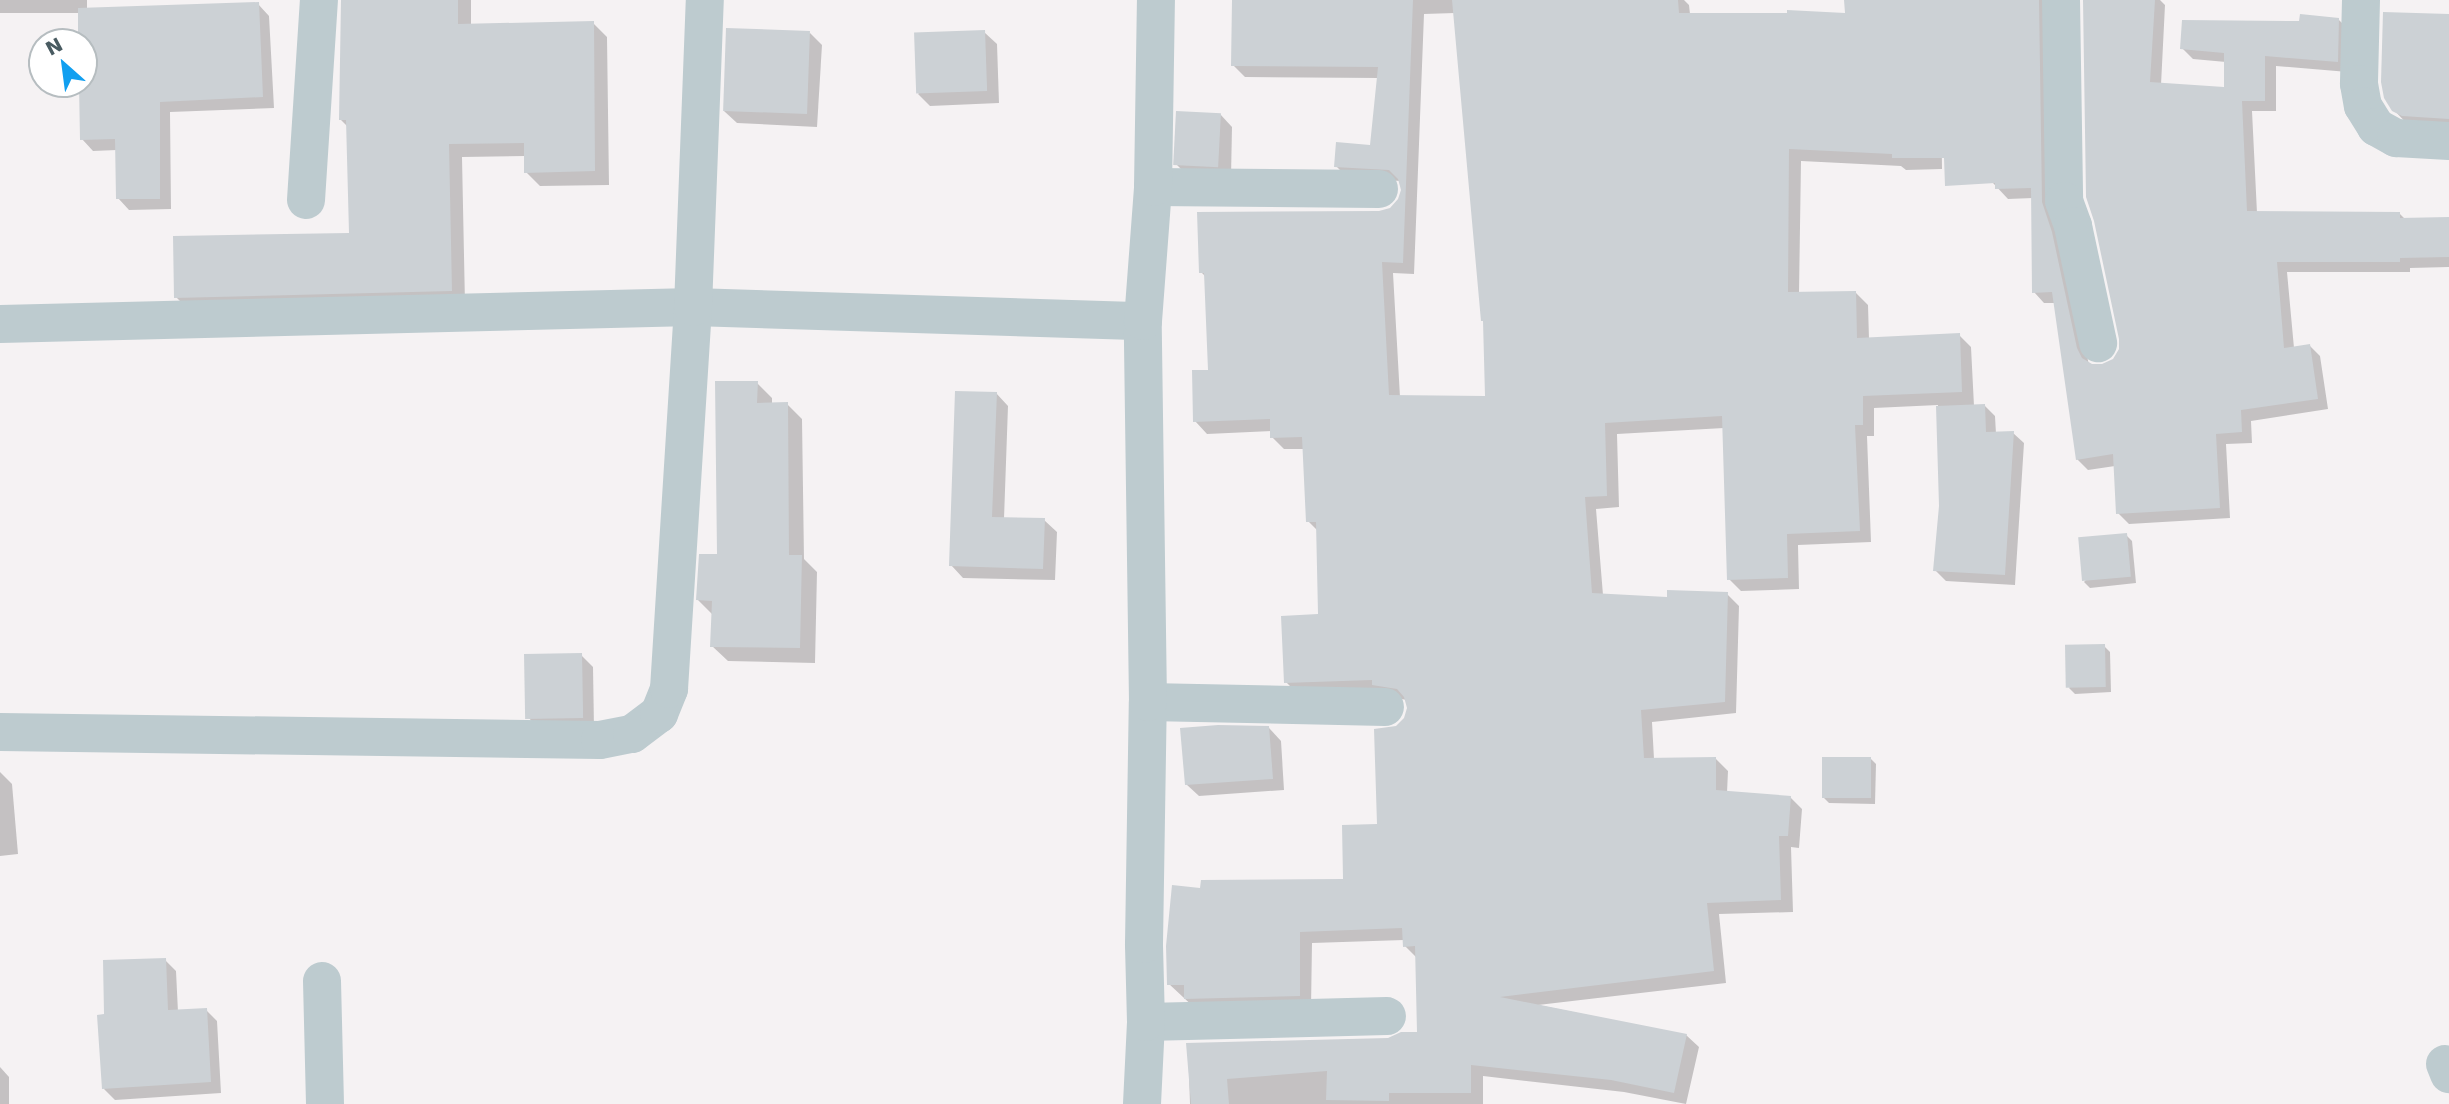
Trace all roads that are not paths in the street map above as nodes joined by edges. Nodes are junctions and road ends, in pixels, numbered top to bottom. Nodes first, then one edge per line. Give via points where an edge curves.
1 (319, 0) edge
2 (705, 0) edge
3 (1156, 0) edge
4 (2061, 0) edge
5 (2361, 0) edge
6 (2449, 141) edge
7 (1153, 187) junction
8 (1379, 189) dead end
9 (306, 200) dead end
10 (693, 307) junction
11 (1143, 321) junction
12 (0, 324) edge
13 (2098, 343) dead end
14 (1148, 702) junction
15 (1385, 708) dead end
16 (0, 733) edge
17 (322, 981) dead end
18 (1387, 1016) dead end
19 (1146, 1022) junction
20 (326, 1104) edge
21 (1142, 1104) edge

1 - 9 street
2 - 10 street
3 - 7 street
4 - 13 street via 2064,201
5 - 6 street via 2359,84 2363,106 2376,127 2396,138
7 - 8 street
7 - 11 street
10 - 11 street
10 - 12 street
10 - 16 street via 669,689 659,715 632,734 600,740
11 - 14 street
14 - 15 street
14 - 19 street
17 - 20 street
18 - 19 street
19 - 21 street

